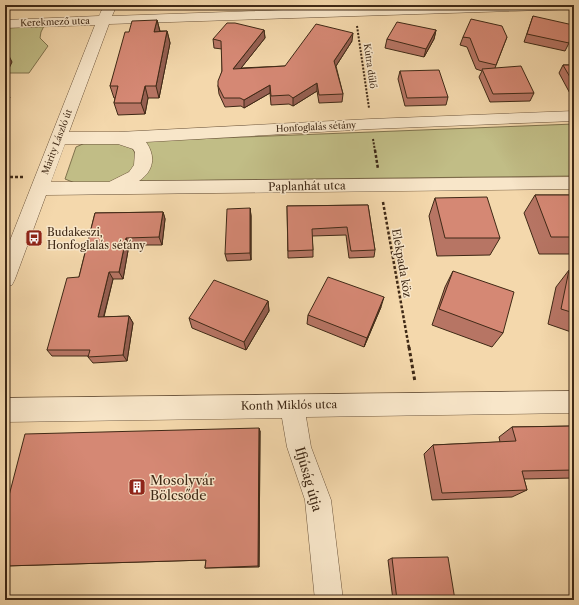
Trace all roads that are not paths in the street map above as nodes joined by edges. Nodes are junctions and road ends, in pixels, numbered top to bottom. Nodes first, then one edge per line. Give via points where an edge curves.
1 (110, 5) edge
2 (574, 5) edge
3 (104, 20) junction
4 (5, 24) edge
5 (574, 116) edge
6 (58, 138) junction
7 (119, 138) junction
8 (574, 183) edge
9 (40, 189) junction
10 (108, 189) junction
11 (5, 279) edge
12 (574, 402) edge
13 (292, 405) junction
14 (5, 410) edge
15 (329, 600) edge

1 - 3 street, Márity László út
2 - 3 street, Kerekmező utca
3 - 4 street, Kerekmező utca
3 - 6 street, Márity László út
5 - 7 street, Honfoglalás sétány
6 - 7 street, Honfoglalás sétány
6 - 9 street, Márity László út
7 - 10 street via 139,145 144,152 143,167 135,176
8 - 10 street, Paplanhát utca
9 - 10 street, Paplanhát utca
9 - 11 street, Márity László út
12 - 13 street, Konth Miklós utca
13 - 14 street, Konth Miklós utca
13 - 15 street, Ifjúság útja via 299,447 318,500

